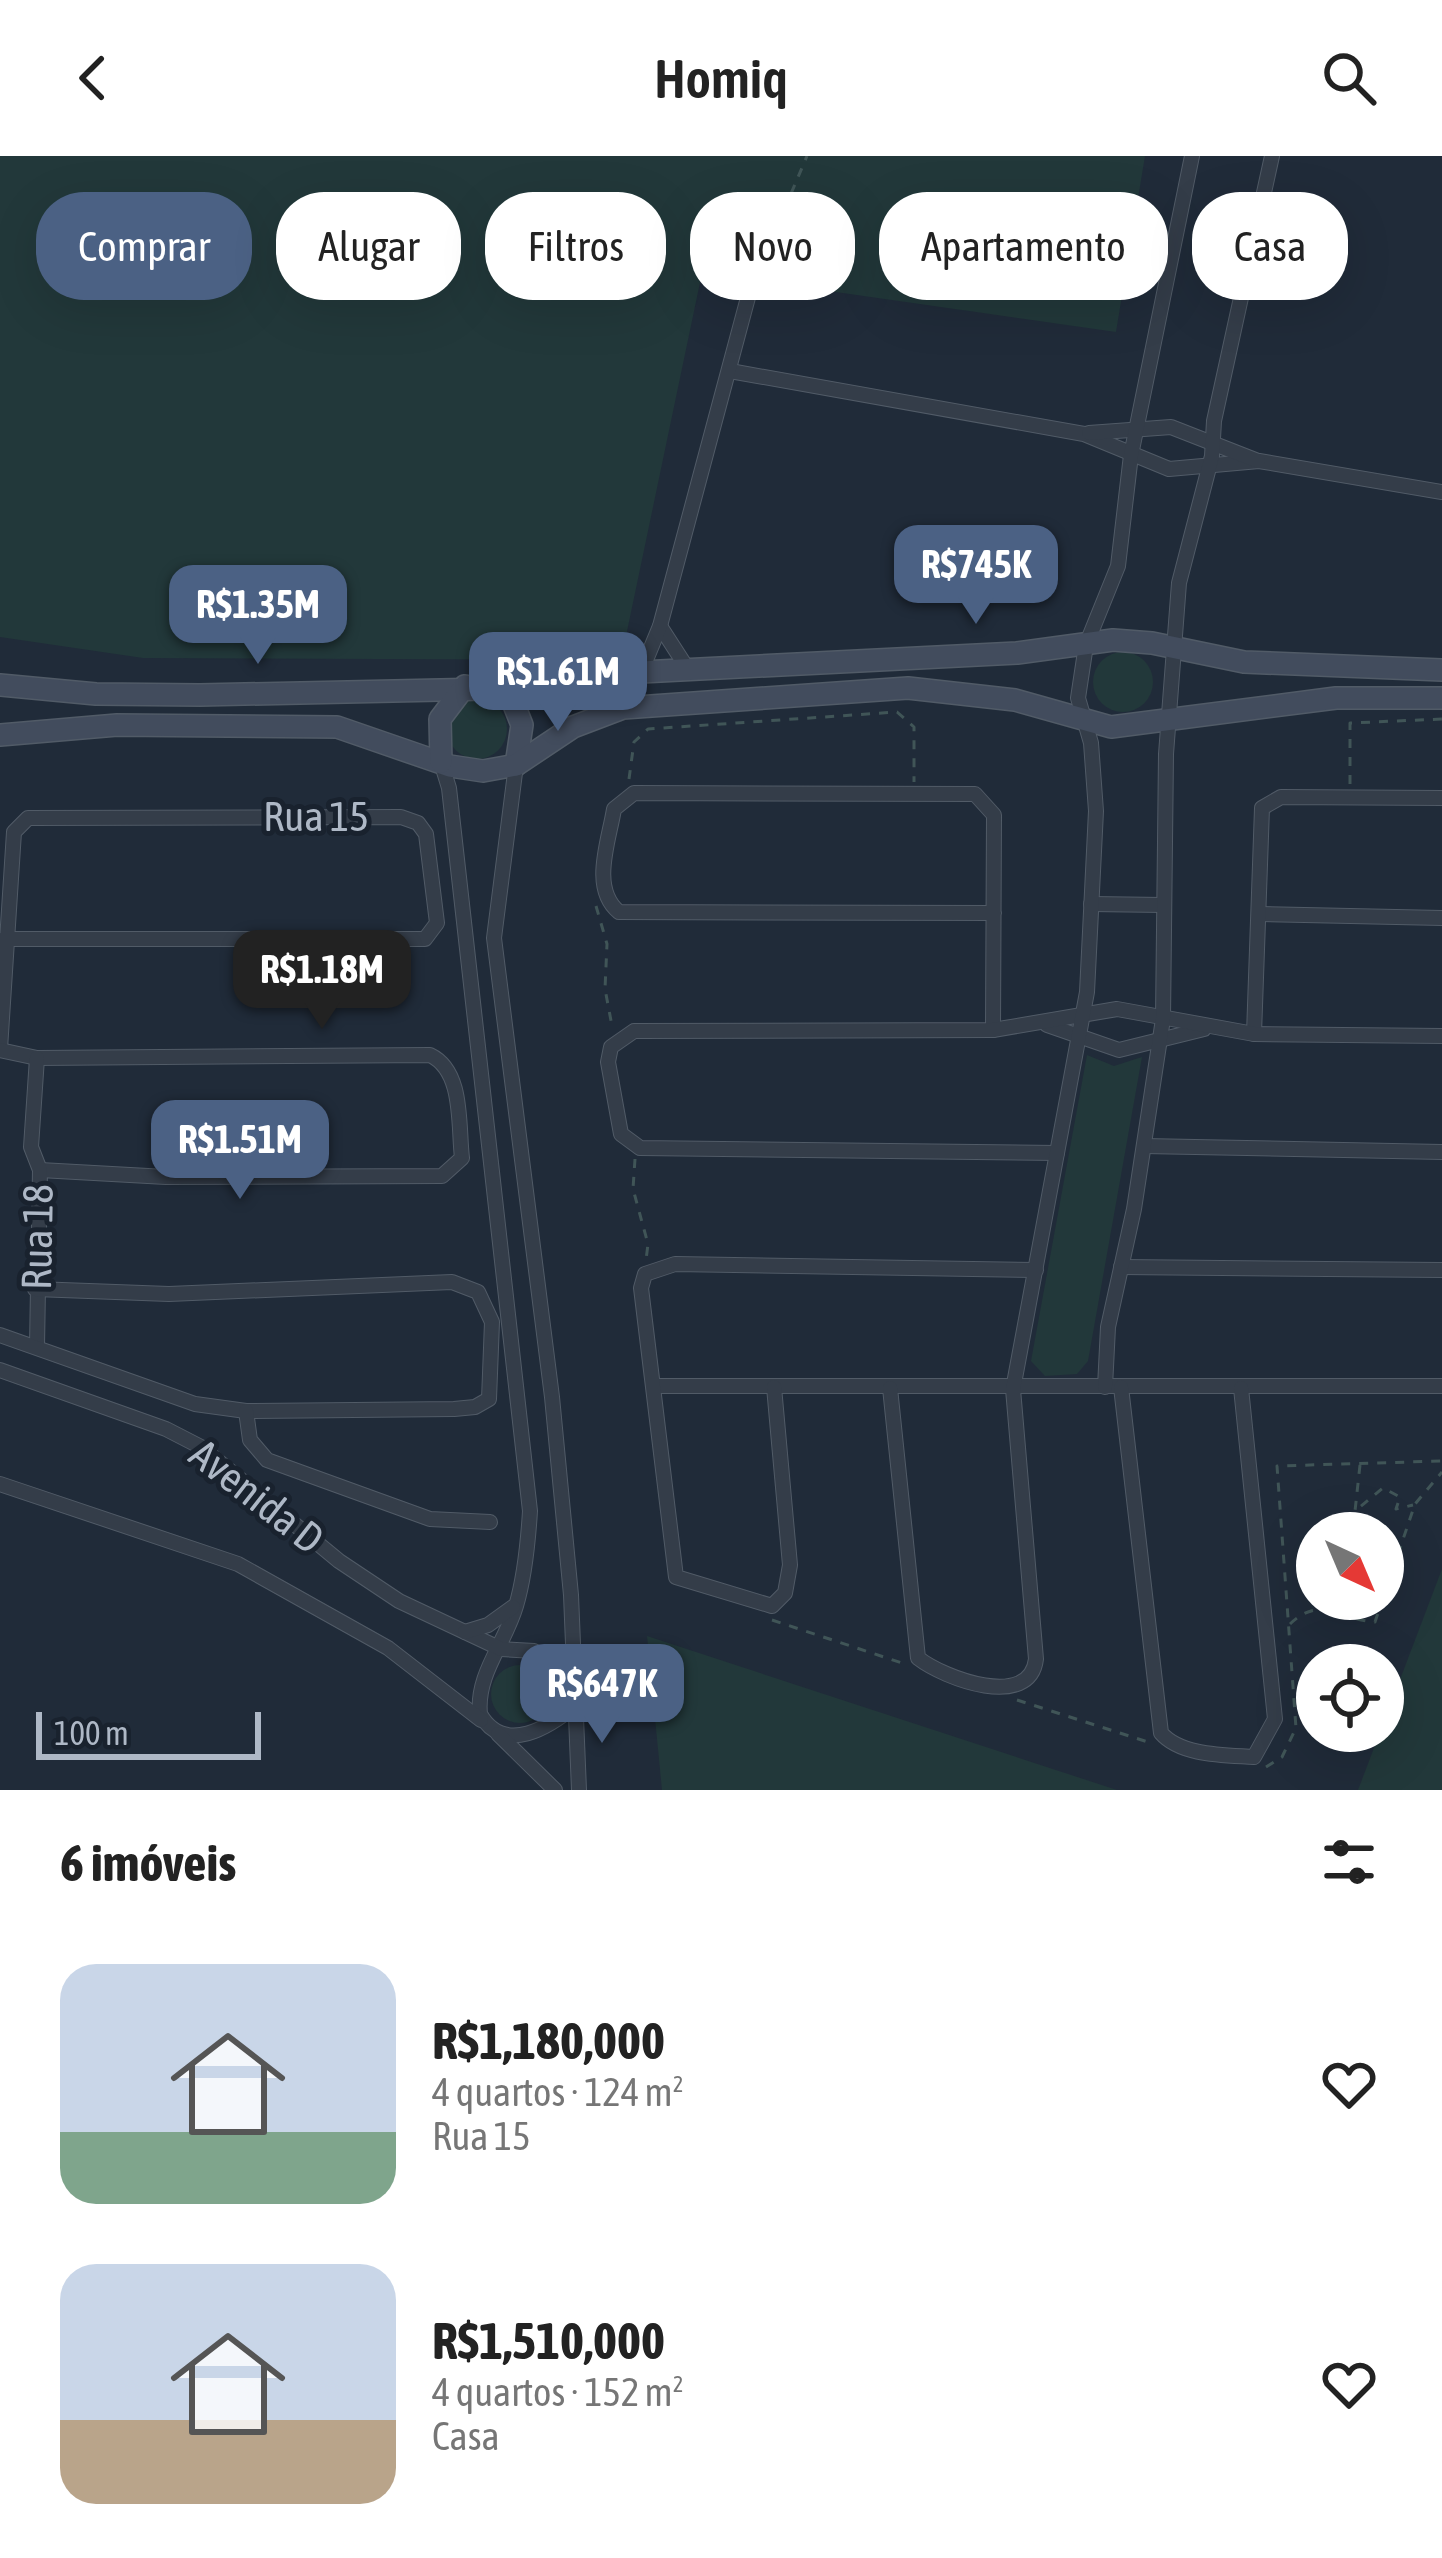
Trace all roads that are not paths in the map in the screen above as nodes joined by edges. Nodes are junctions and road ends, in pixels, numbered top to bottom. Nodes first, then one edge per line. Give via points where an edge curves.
1 (1192, 156) edge
2 (1272, 156) edge
3 (748, 300) edge
4 (730, 371) junction
5 (1137, 428) junction
6 (1084, 434) junction
7 (1213, 440) junction
8 (1131, 455) junction
9 (1258, 461) junction
10 (1208, 467) junction
11 (1442, 492) edge
12 (660, 626) junction
13 (1086, 645) junction
14 (1177, 648) junction
15 (688, 670) junction
16 (1442, 670) edge
17 (641, 672) junction
18 (0, 685) edge
19 (465, 686) junction
20 (507, 687) junction
21 (538, 688) junction
22 (1442, 698) edge
23 (1083, 719) junction
24 (1168, 721) junction
25 (0, 735) edge
26 (441, 762) junction
27 (516, 765) junction
28 (1442, 798) edge
29 (1091, 904) junction
30 (1163, 905) junction
31 (994, 914) junction
32 (1259, 914) junction
33 (1442, 918) edge
34 (4, 939) junction
35 (1083, 1014) junction
36 (1163, 1019) junction
37 (1045, 1025) junction
38 (1208, 1028) junction
39 (993, 1030) junction
40 (1254, 1034) junction
41 (1079, 1035) junction
42 (1442, 1036) edge
43 (1159, 1040) junction
44 (0, 1050) edge
45 (37, 1058) junction
46 (1144, 1146) junction
47 (1442, 1152) edge
48 (1058, 1153) junction
49 (40, 1170) junction
50 (1121, 1267) junction
51 (1036, 1270) junction
52 (1442, 1270) edge
53 (35, 1289) junction
54 (0, 1335) edge
55 (37, 1346) junction
56 (0, 1370) edge
57 (657, 1386) junction
58 (774, 1387) junction
59 (1113, 1387) junction
60 (1442, 1387) edge
61 (890, 1388) junction
62 (1241, 1388) junction
63 (1013, 1389) junction
64 (246, 1411) junction
65 (0, 1484) edge
66 (490, 1522) dead end
67 (517, 1604) junction
68 (465, 1632) junction
69 (502, 1649) junction
70 (575, 1680) junction
71 (577, 1704) junction
72 (486, 1725) junction
73 (555, 1790) edge
74 (579, 1790) edge

1 - 5 street
2 - 7 street
3 - 4 street
4 - 6 street
4 - 12 street
5 - 6 street
5 - 7 street
5 - 8 street
6 - 8 street
7 - 9 street
7 - 10 street
8 - 10 street via 1169,469
8 - 13 street via 1118,566
9 - 10 street
9 - 11 street
10 - 14 street via 1179,583
12 - 15 street
12 - 17 street
13 - 14 main road
13 - 15 main road
13 - 23 street
14 - 16 main road via 1244,662
14 - 24 street
15 - 17 main road
17 - 21 main road
18 - 19 main road via 179,695
19 - 20 main road
19 - 26 main road via 440,719
20 - 21 main road
20 - 27 main road via 522,725
21 - 27 main road
22 - 24 main road via 1336,698
23 - 24 main road via 1111,727
23 - 27 main road via 1015,700 908,688 623,708 573,727
23 - 29 street via 1094,766
24 - 30 street
25 - 26 main road via 138,725 338,727
26 - 27 main road via 472,772
26 - 67 street via 530,1511
27 - 70 street via 494,938 552,1397
28 - 32 street via 1281,797 1262,808
29 - 30 street
29 - 35 street
30 - 36 street
31 - 31 street via 619,912 602,883 614,809 634,794 975,794 994,815
31 - 39 street
32 - 33 street
32 - 40 street
34 - 34 street, Rua 15 via 425,939 437,922 426,834 401,817 28,818 14,832
34 - 44 street
35 - 36 street via 1117,1009
35 - 37 street
35 - 41 street
36 - 38 street
36 - 43 street
37 - 39 street
37 - 41 street
38 - 40 street
38 - 43 street
39 - 48 street via 634,1031 611,1047 608,1062 621,1134 640,1148
40 - 42 street
41 - 43 street via 1118,1050
41 - 48 street
43 - 46 street
44 - 45 street
45 - 49 street, Rua 18 via 31,1147
45 - 49 street via 430,1055 452,1076 462,1158 442,1176
46 - 47 street
46 - 50 street
48 - 51 street
49 - 53 street, Rua 18
50 - 52 street
50 - 59 street via 1108,1327
51 - 57 street via 658,1267 641,1288
51 - 63 street
53 - 55 street, Rua 18
53 - 64 street via 191,1293 452,1282 478,1292 492,1322 489,1399 475,1408
54 - 55 street
55 - 64 street via 195,1404
56 - 68 street, Avenida D via 201,1448 340,1561
57 - 58 street
57 - 58 street via 676,1577 772,1606 785,1593 790,1564
58 - 61 street
59 - 62 street
59 - 62 street via 1161,1733 1202,1751 1254,1757 1275,1719
59 - 63 street
60 - 62 street
61 - 63 street
61 - 63 street via 918,1658 1013,1689 1029,1680 1036,1659
64 - 66 street via 250,1440 267,1460 430,1519
65 - 72 street via 238,1564 388,1648
67 - 68 street
67 - 69 street
68 - 69 street, Avenida D
69 - 70 street via 534,1651
69 - 72 street via 481,1683
70 - 71 street
71 - 72 street via 533,1733
71 - 74 street
72 - 73 street

